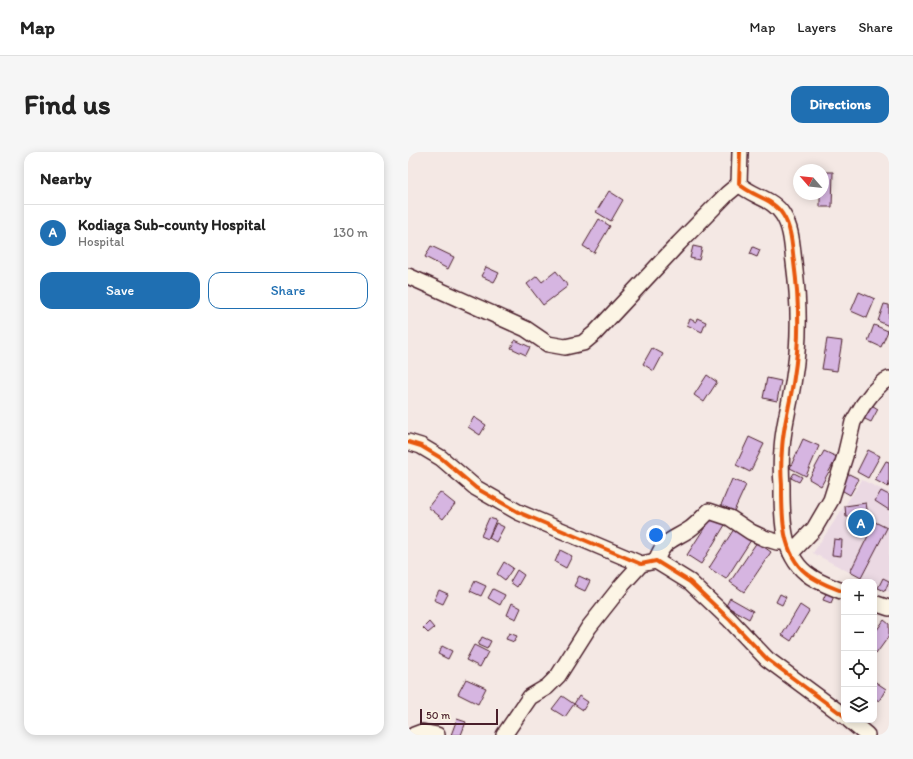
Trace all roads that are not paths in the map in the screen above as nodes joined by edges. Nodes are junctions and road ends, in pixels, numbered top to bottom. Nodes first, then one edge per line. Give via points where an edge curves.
1 (740, 152) edge
2 (739, 184) junction
3 (408, 276) edge
4 (889, 379) edge
5 (408, 442) edge
6 (789, 548) junction
7 (656, 561) junction
8 (641, 564) junction
9 (841, 591) edge
10 (877, 604) edge
11 (889, 608) edge
12 (841, 714) edge
13 (853, 723) edge
14 (414, 735) edge
15 (437, 735) edge
16 (504, 735) edge
17 (867, 735) edge

1 - 2 street
2 - 3 street via 678,243 583,343 565,347 548,344 526,330
2 - 6 street via 769,200 778,208 786,221 790,237 797,308 794,377 782,450 782,514
4 - 6 street via 873,392 853,422 831,500 814,528
5 - 8 street via 421,446 441,458 476,488 518,512
6 - 7 street via 751,532 730,518 709,511 691,528 668,541 660,550
6 - 9 street via 806,574
7 - 8 street
7 - 12 street via 690,582 767,659
8 - 16 street via 589,627 558,676 547,687 530,697
10 - 11 street
13 - 17 street
14 - 15 street via 422,732

